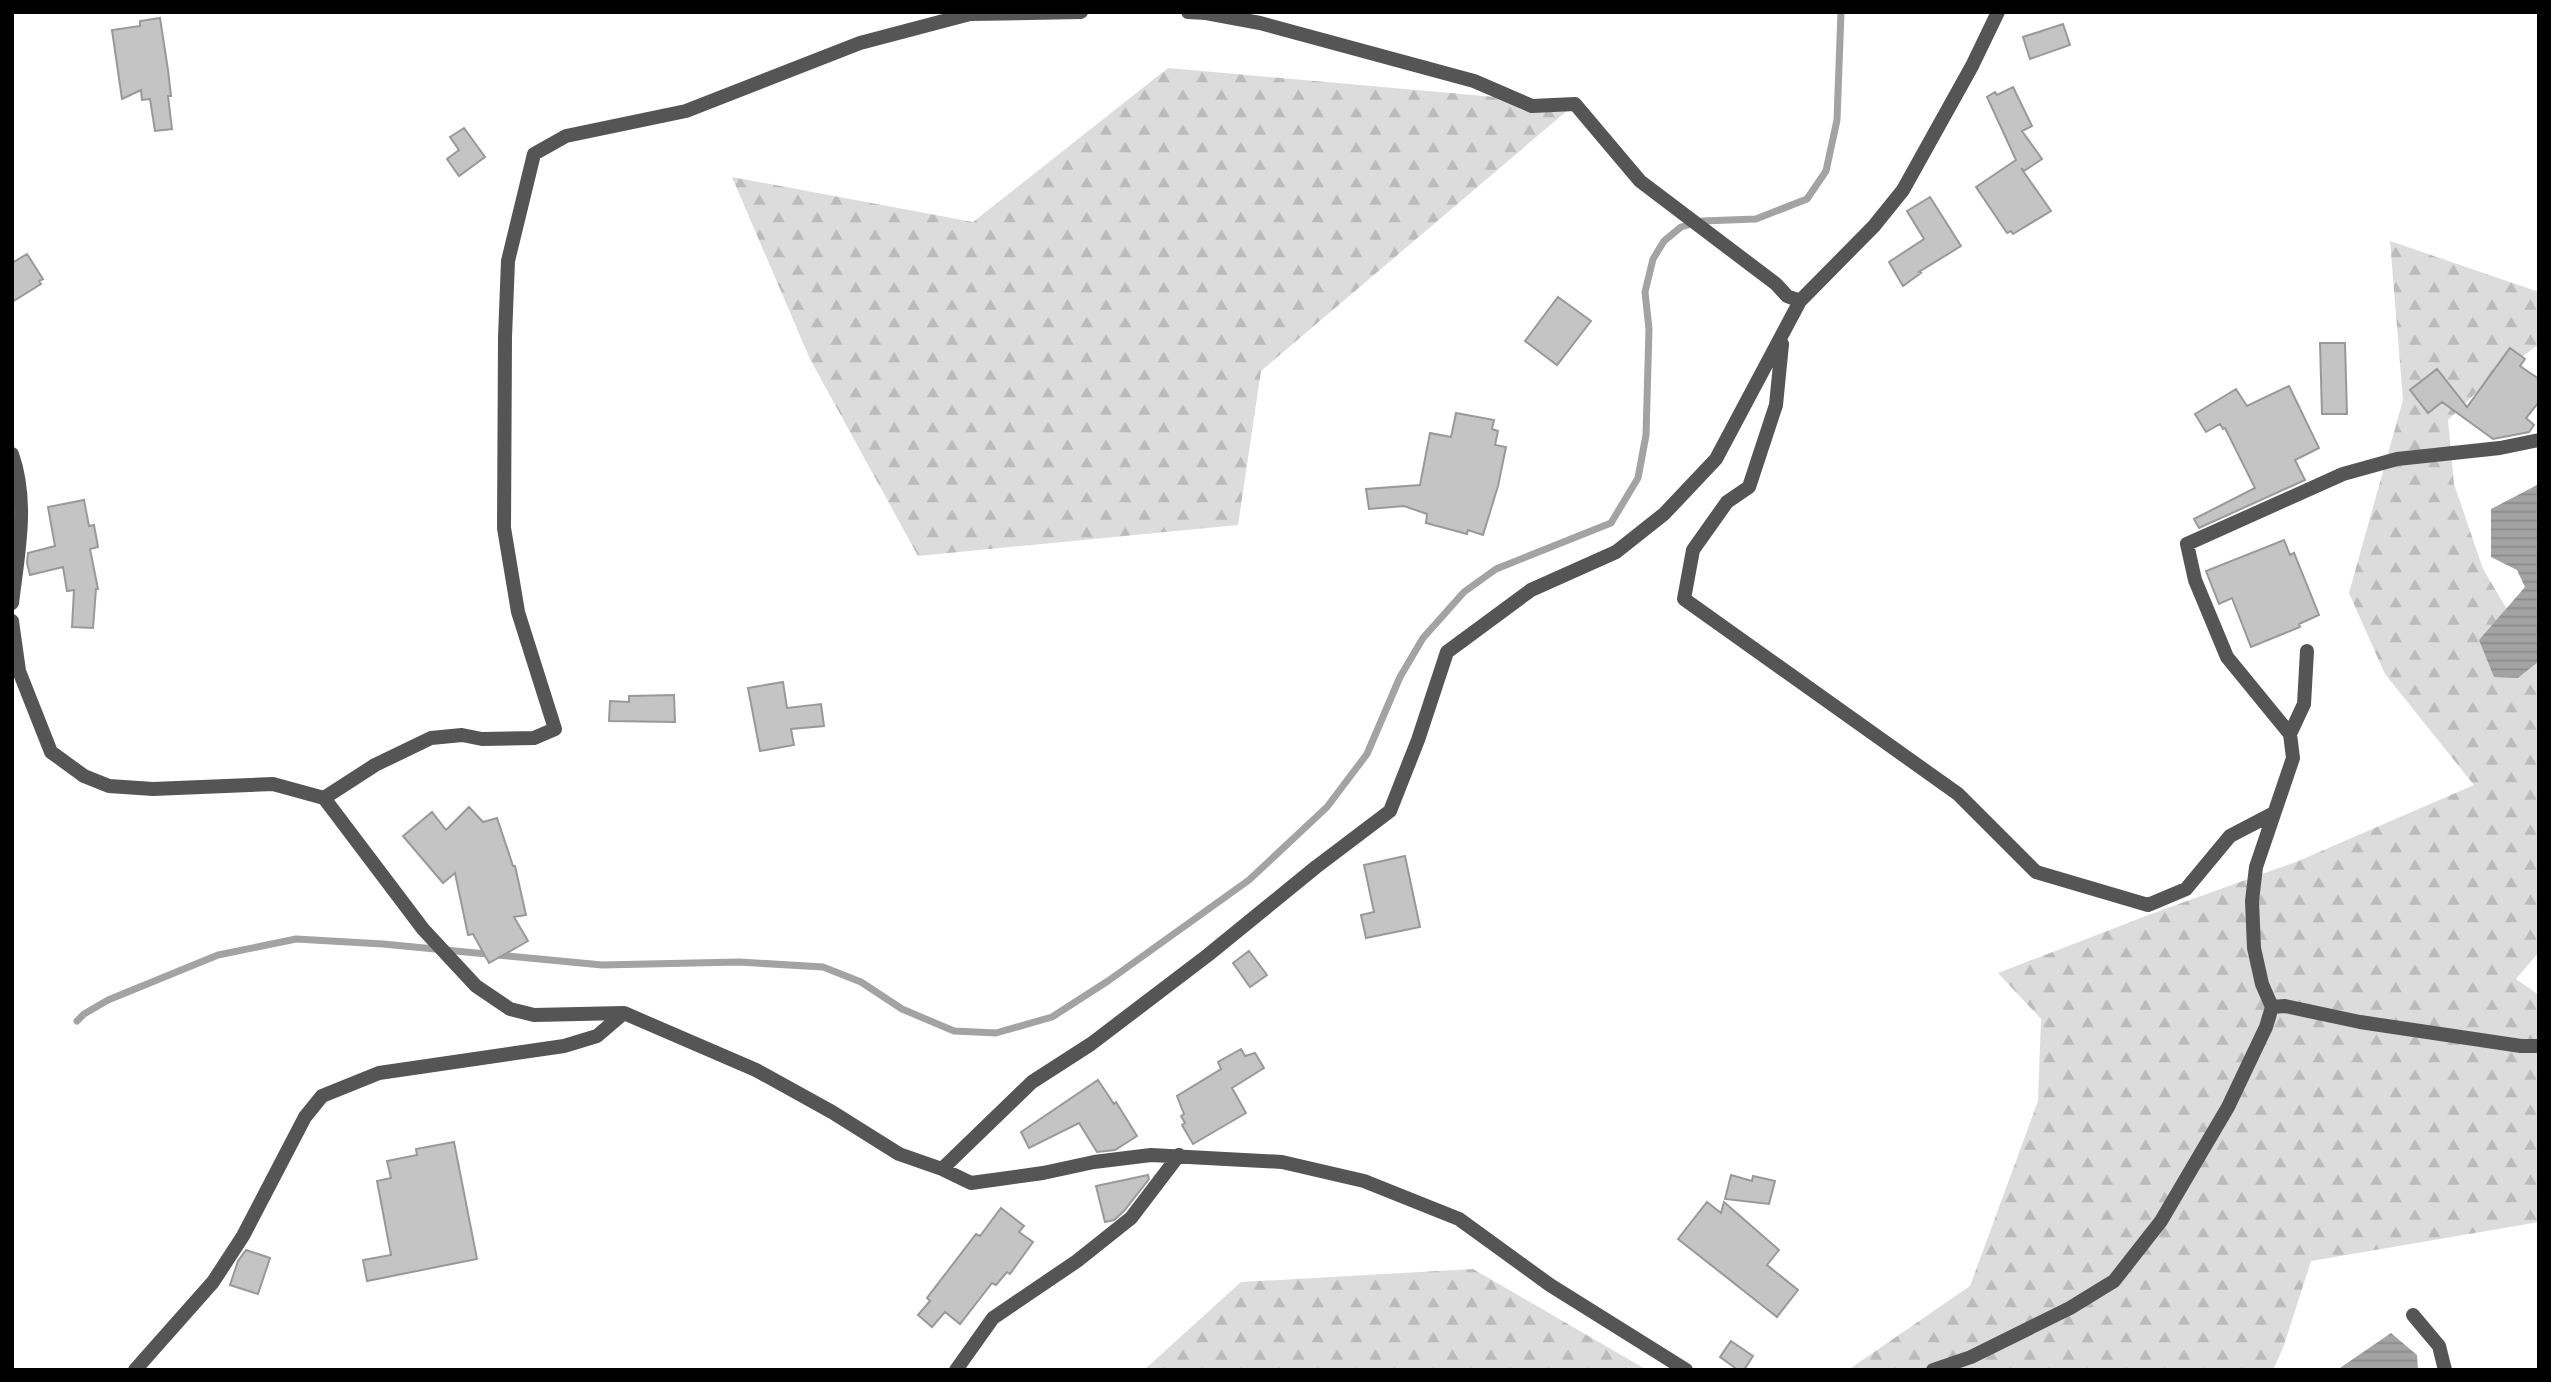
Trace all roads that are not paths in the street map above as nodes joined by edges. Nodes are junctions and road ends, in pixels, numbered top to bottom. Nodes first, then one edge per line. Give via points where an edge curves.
1 (1081, 12) edge
2 (1188, 12) edge
3 (1998, 12) edge
4 (1206, 13) edge
5 (1800, 301) junction
6 (1782, 336) junction
7 (2539, 440) edge
8 (12, 454) edge
9 (12, 603) edge
10 (12, 621) edge
11 (2307, 651) dead end
12 (2290, 734) junction
13 (324, 798) junction
14 (2274, 813) junction
15 (2272, 1007) junction
16 (624, 1013) junction
17 (2539, 1046) edge
18 (1179, 1155) junction
19 (942, 1169) junction
20 (2413, 1315) dead end
21 (135, 1370) edge
22 (956, 1370) edge
23 (1686, 1370) edge
24 (1933, 1370) edge
25 (2445, 1370) edge

1 - 13 street via 970,14 872,39 686,111 566,136 534,154 508,261 504,528 518,612 555,729 534,738 431,738 375,765
2 - 4 street
3 - 5 street via 1903,190
4 - 5 street via 1261,23 1474,81 1532,106 1575,104 1640,181 1787,296
5 - 6 street
6 - 14 street via 1776,405 1749,487 1727,502 1693,550 1684,599 1958,794 2036,872 2148,905 2186,889 2230,836
6 - 19 street via 1716,459 1664,514 1616,552 1531,590 1447,652 1390,811 1123,1020 1032,1082
7 - 12 street via 2397,459 2343,474 2188,544 2195,580 2227,657
8 - 9 street via 19,474 22,521
10 - 13 street via 19,671 51,752 84,776 109,786 153,789 273,784
11 - 12 street via 2304,704
12 - 14 street via 2292,758
13 - 16 street via 423,929 476,986 510,1009 534,1015
14 - 15 street via 2256,867 2252,901 2254,947
15 - 17 street
15 - 24 street via 2228,1107 2161,1221 2114,1281 1971,1357
16 - 19 street via 756,1070 899,1154
16 - 21 street via 597,1036 565,1046 379,1073 322,1096 305,1117 243,1236 213,1282
18 - 19 street via 1094,1162 971,1183
18 - 22 street via 1131,1218 993,1318
18 - 23 street via 1282,1162 1364,1181 1459,1219 1550,1285
20 - 25 street via 2439,1346

